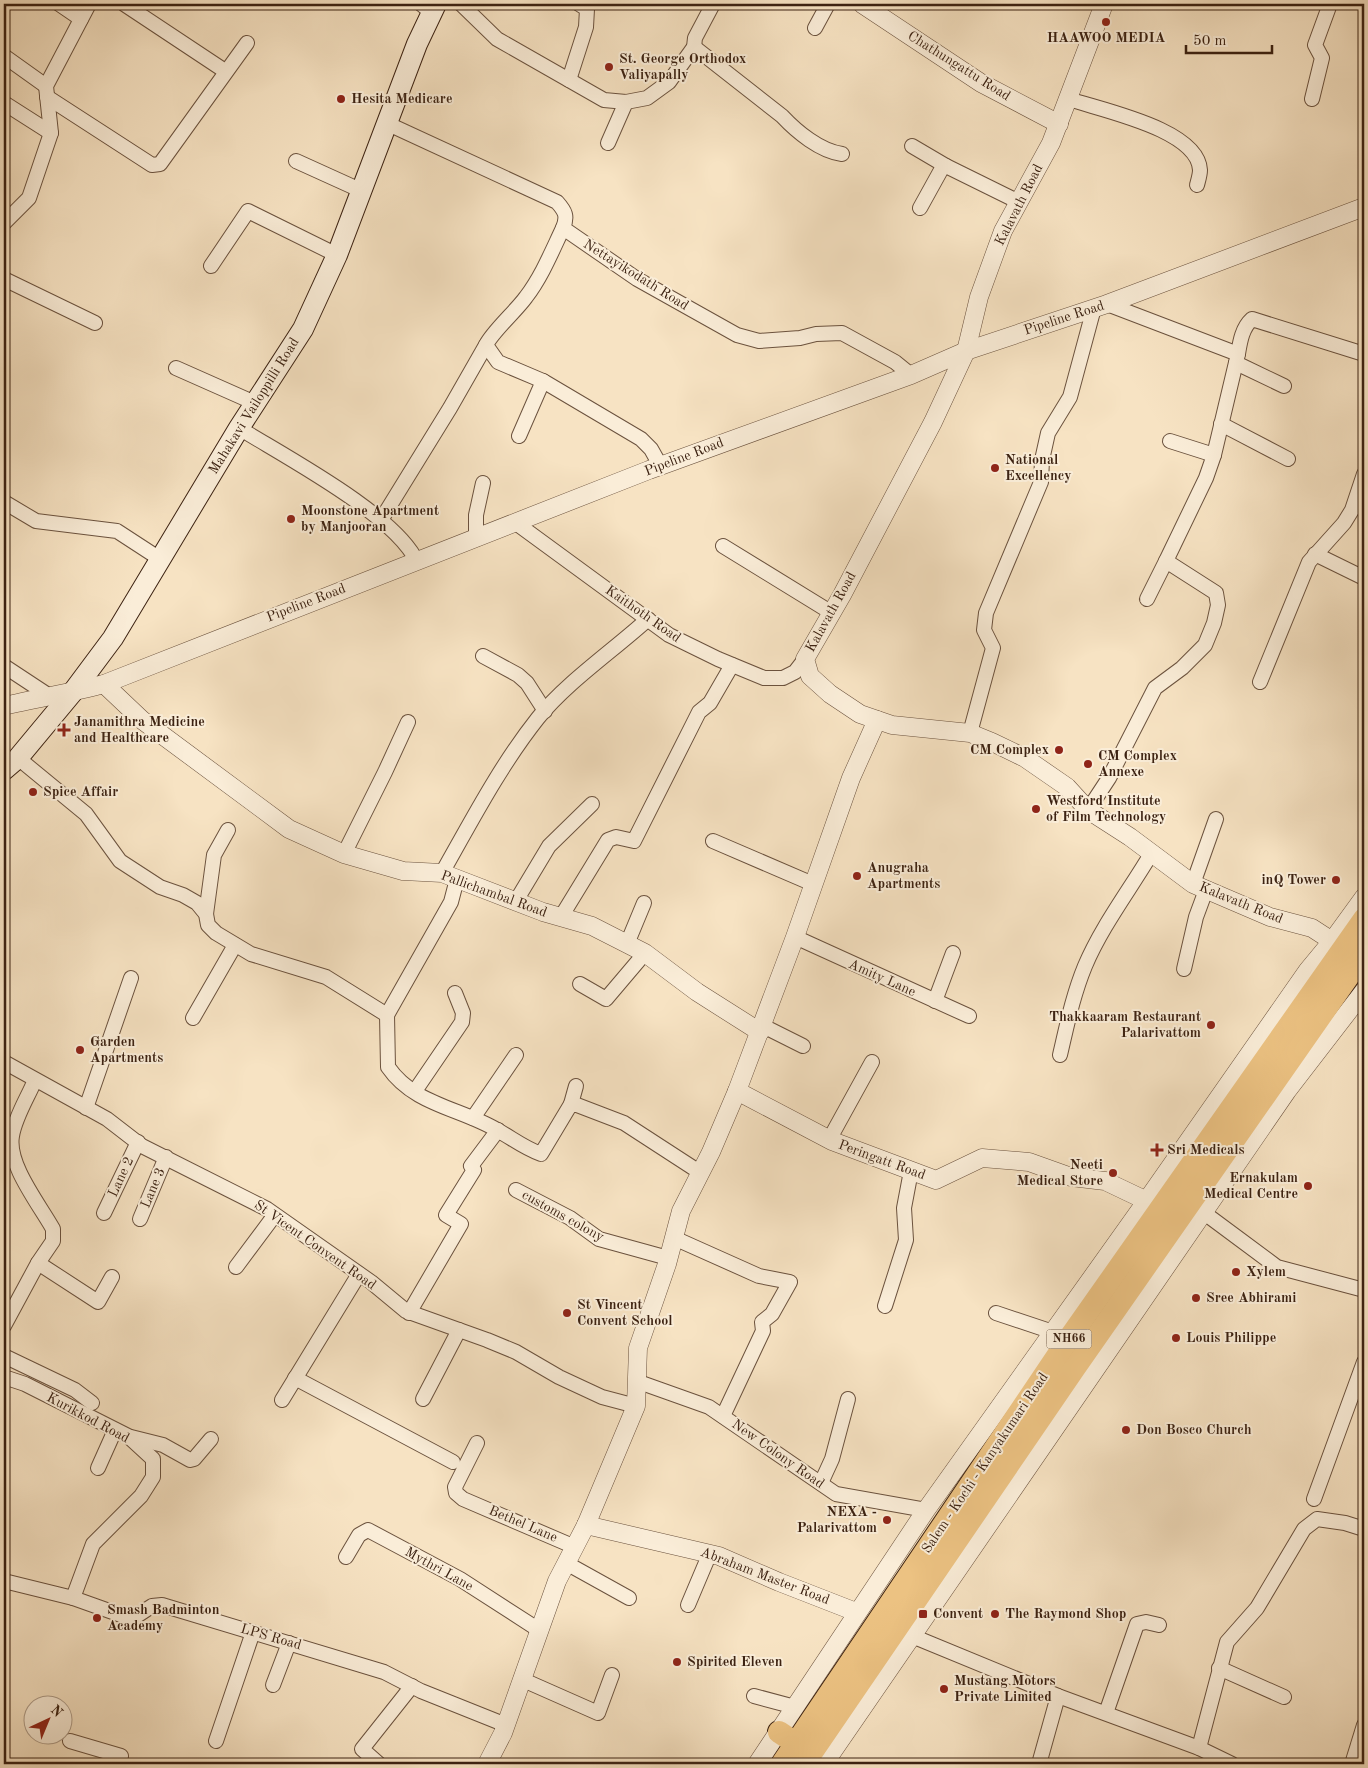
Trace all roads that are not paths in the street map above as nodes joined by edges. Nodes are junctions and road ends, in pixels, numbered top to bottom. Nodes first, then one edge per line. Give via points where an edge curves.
1 (59, 4) edge
2 (89, 4) edge
3 (124, 4) edge
4 (461, 4) edge
5 (579, 4) edge
6 (712, 4) edge
7 (828, 4) edge
8 (862, 4) edge
9 (1104, 4) edge
10 (1330, 4) edge
11 (429, 6) edge
12 (81, 19) junction
13 (815, 28) dead end
14 (247, 43) dead end
15 (694, 47) junction
16 (4, 56) edge
17 (225, 71) junction
18 (569, 80) junction
19 (47, 91) junction
20 (1069, 99) junction
21 (1312, 99) dead end
22 (626, 102) junction
23 (4, 103) edge
24 (386, 123) junction
25 (1059, 124) junction
26 (51, 133) junction
27 (608, 143) dead end
28 (912, 146) dead end
29 (842, 154) dead end
30 (296, 161) dead end
31 (946, 166) junction
32 (1197, 185) dead end
33 (360, 190) junction
34 (1019, 202) junction
35 (1364, 207) edge
36 (920, 208) dead end
37 (4, 223) edge
38 (564, 228) junction
39 (337, 255) junction
40 (211, 266) dead end
41 (4, 279) edge
42 (1101, 306) junction
43 (95, 323) dead end
44 (486, 345) junction
45 (966, 351) junction
46 (1364, 354) edge
47 (1237, 359) junction
48 (176, 368) dead end
49 (911, 375) junction
50 (543, 381) junction
51 (1284, 386) dead end
52 (255, 403) junction
53 (1221, 424) junction
54 (239, 428) junction
55 (519, 436) dead end
56 (1170, 441) dead end
57 (1214, 454) junction
58 (1288, 459) dead end
59 (660, 465) junction
60 (1364, 474) edge
61 (483, 482) dead end
62 (4, 502) edge
63 (381, 520) junction
64 (516, 523) junction
65 (476, 539) junction
66 (723, 546) dead end
67 (1315, 554) junction
68 (160, 559) junction
69 (1166, 561) junction
70 (417, 562) junction
71 (1364, 578) edge
72 (1147, 599) dead end
73 (832, 612) junction
74 (648, 619) junction
75 (483, 656) dead end
76 (805, 659) junction
77 (732, 665) junction
78 (4, 666) edge
79 (1260, 682) dead end
80 (104, 684) junction
81 (72, 693) junction
82 (48, 695) junction
83 (4, 706) edge
84 (545, 711) junction
85 (877, 720) junction
86 (408, 722) dead end
87 (970, 733) junction
88 (11, 764) edge
89 (592, 804) dead end
90 (1088, 810) junction
91 (1216, 819) dead end
92 (228, 830) dead end
93 (713, 841) dead end
94 (344, 854) junction
95 (1151, 854) junction
96 (449, 876) junction
97 (813, 884) junction
98 (1200, 887) junction
99 (1364, 897) edge
100 (516, 901) junction
101 (644, 903) dead end
102 (206, 914) junction
103 (561, 917) junction
104 (1364, 919) edge
105 (795, 938) junction
106 (1332, 941) junction
107 (235, 944) junction
108 (627, 944) junction
109 (645, 953) junction
110 (954, 953) dead end
111 (1364, 954) edge
112 (1184, 969) dead end
113 (131, 978) dead end
114 (580, 984) dead end
115 (1364, 991) edge
116 (455, 993) dead end
117 (935, 1001) junction
118 (387, 1015) junction
119 (969, 1016) dead end
120 (193, 1018) dead end
121 (760, 1029) junction
122 (802, 1046) dead end
123 (516, 1055) dead end
124 (1060, 1055) dead end
125 (4, 1062) edge
126 (872, 1062) dead end
127 (36, 1080) junction
128 (576, 1086) dead end
129 (415, 1091) junction
130 (737, 1091) junction
131 (571, 1104) junction
132 (86, 1108) junction
133 (473, 1118) junction
134 (498, 1130) junction
135 (829, 1140) junction
136 (138, 1142) junction
137 (166, 1157) junction
138 (911, 1171) junction
139 (700, 1173) junction
140 (516, 1190) dead end
141 (1193, 1196) junction
142 (1147, 1201) junction
143 (104, 1213) dead end
144 (274, 1216) junction
145 (140, 1219) dead end
146 (674, 1238) junction
147 (668, 1258) junction
148 (38, 1263) junction
149 (236, 1267) dead end
150 (359, 1274) junction
151 (112, 1277) dead end
152 (1364, 1290) edge
153 (885, 1306) dead end
154 (409, 1313) junction
155 (996, 1313) dead end
156 (4, 1323) edge
157 (459, 1330) junction
158 (1053, 1332) junction
159 (4, 1356) edge
160 (1364, 1362) edge
161 (4, 1377) edge
162 (295, 1378) junction
163 (636, 1381) junction
164 (423, 1399) dead end
165 (848, 1399) dead end
166 (282, 1400) dead end
167 (92, 1403) dead end
168 (636, 1406) junction
169 (723, 1416) junction
170 (115, 1430) junction
171 (128, 1436) junction
172 (210, 1439) dead end
173 (477, 1443) dead end
174 (1030, 1450) junction
175 (453, 1462) dead end
176 (98, 1468) dead end
177 (820, 1483) junction
178 (1314, 1499) dead end
179 (926, 1510) junction
180 (586, 1524) junction
181 (1364, 1529) edge
182 (574, 1546) junction
183 (710, 1553) junction
184 (346, 1557) dead end
185 (566, 1563) junction
186 (4, 1580) edge
187 (73, 1598) junction
188 (629, 1598) dead end
189 (688, 1606) dead end
190 (856, 1612) junction
191 (1159, 1625) dead end
192 (539, 1630) junction
193 (252, 1632) junction
194 (912, 1636) junction
195 (289, 1643) junction
196 (1220, 1668) junction
197 (612, 1675) dead end
198 (521, 1679) junction
199 (273, 1686) dead end
200 (412, 1686) junction
201 (754, 1696) dead end
202 (1058, 1696) junction
203 (1284, 1697) dead end
204 (795, 1707) junction
205 (1106, 1713) junction
206 (506, 1725) junction
207 (1364, 1725) edge
208 (72, 1742) edge
209 (216, 1742) dead end
210 (1361, 1743) edge
211 (793, 1747) edge
212 (1199, 1748) junction
213 (119, 1764) edge
214 (379, 1764) edge
215 (487, 1764) edge
216 (757, 1764) edge
217 (782, 1764) edge
218 (824, 1764) edge
219 (1039, 1764) edge
220 (1232, 1764) edge
221 (1352, 1764) edge

1 - 12 street
2 - 12 street
3 - 17 street
4 - 18 street via 497,39
5 - 18 street via 586,9 586,27
6 - 15 street via 695,38
7 - 13 street
8 - 25 street, Chathungattu Road via 981,83
9 - 20 street, Kalavath Road
10 - 21 street via 1315,46 1322,58
11 - 24 main road, Mahakavi Vailoppilli Road
12 - 19 street
14 - 17 street
15 - 22 street via 669,82 647,98
15 - 29 street via 792,126 817,144
16 - 19 street
17 - 19 street via 160,164 152,165
18 - 22 street via 604,100
19 - 26 street
20 - 25 street, Kalavath Road
20 - 32 street via 1155,126 1181,140 1200,169
22 - 27 street
23 - 26 street
24 - 33 main road, Mahakavi Vailoppilli Road
24 - 38 street via 556,202 565,211
25 - 34 street, Kalavath Road
26 - 37 street via 30,198
28 - 31 street
30 - 33 street
31 - 34 street
31 - 36 street
33 - 39 main road, Mahakavi Vailoppilli Road
34 - 45 street, Kalavath Road via 1003,231 979,297
35 - 42 street, Pipeline Road
38 - 44 street via 528,294
38 - 49 street, Nettayikodath Road via 644,283 737,335 759,341 842,333 895,362
39 - 40 street via 248,211
39 - 52 main road, Mahakavi Vailoppilli Road via 303,329
41 - 43 street
42 - 45 street, Pipeline Road
42 - 47 street
42 - 87 street via 1070,397 1048,433 1041,482 986,613 984,630 993,648
44 - 50 street via 498,362
44 - 63 street
45 - 49 street, Pipeline Road
45 - 73 street, Kalavath Road via 934,422
46 - 47 street via 1252,319 1244,331
47 - 51 street
47 - 53 street
48 - 52 street
49 - 59 street, Pipeline Road
50 - 55 street
50 - 59 street via 641,439
52 - 54 main road, Mahakavi Vailoppilli Road
53 - 57 street
53 - 58 street
54 - 63 street
54 - 68 main road, Mahakavi Vailoppilli Road
56 - 57 street
57 - 69 street via 1206,478
59 - 64 street, Pipeline Road
60 - 67 street via 1348,516
61 - 65 street via 476,515
62 - 68 street via 36,521 117,531
63 - 70 street via 412,551
64 - 65 street, Pipeline Road
64 - 74 street, Kaithoth Road
65 - 70 street, Pipeline Road
66 - 73 street
67 - 71 street
67 - 79 street
68 - 81 main road, Mahakavi Vailoppilli Road via 113,638
69 - 72 street
69 - 90 street via 1216,593 1218,605 1214,624 1208,640 1196,656 1155,688 1109,778
70 - 80 street, Pipeline Road via 274,615
73 - 76 street, Kalavath Road
74 - 77 street, Kaithoth Road via 669,635
74 - 84 street
75 - 84 street via 518,675
76 - 77 street, Kaithoth Road via 795,672 783,678 764,678
76 - 85 street, Kalavath Road via 810,676 830,694 860,714
77 - 103 street via 710,703 699,712 634,842 616,837 608,840
78 - 82 street
80 - 81 street, Pipeline Road
80 - 94 street, Pallichambal Road via 142,720 290,829
81 - 82 street, Pipeline Road
81 - 88 main road, Mahakavi Vailoppilli Road
82 - 83 street, Pipeline Road
84 - 96 street via 495,778
85 - 87 street, Kalavath Road via 892,725
85 - 97 street via 851,778
86 - 94 street
87 - 90 street, Kalavath Road via 1025,758 1067,787
88 - 102 street via 86,814 120,861 160,887 183,895
89 - 100 street via 550,846
90 - 95 street, Kalavath Road
91 - 98 street
92 - 102 street via 214,855
93 - 97 street
94 - 96 street, Pallichambal Road via 403,871
95 - 98 street, Kalavath Road
95 - 124 street via 1123,896 1085,966 1068,1014
96 - 100 street, Pallichambal Road
96 - 118 street via 451,902
97 - 105 street
98 - 106 street, Kalavath Road via 1270,917 1312,928
98 - 112 street
99 - 106 street
100 - 103 street, Pallichambal Road
101 - 108 street
102 - 107 street via 208,925
103 - 108 street, Pallichambal Road via 592,926
104 - 141 highway, Salem - Kochi - Kanyakumari Road / NH66
105 - 117 street, Amity Lane
105 - 121 street
106 - 142 street via 1308,970
107 - 118 street via 251,954 326,977
107 - 120 street
108 - 109 street, Pallichambal Road
109 - 114 street via 606,999
109 - 121 street, Pallichambal Road via 697,992
110 - 117 street
111 - 141 highway, Salem - Kochi - Kanyakumari Road / NH66
113 - 132 street
115 - 141 street via 1287,1090
116 - 129 street via 464,1013 462,1022
117 - 119 street, Amity Lane
118 - 129 street via 388,1067 404,1085
121 - 122 street
121 - 130 street
123 - 133 street
125 - 127 street, St Vicent Convent Road
126 - 135 street
127 - 132 street, St Vicent Convent Road
127 - 148 street via 12,1134 10,1146 13,1161 53,1229 53,1241
128 - 131 street
129 - 133 street via 436,1106
130 - 135 street, Peringatt Road
130 - 139 street
131 - 134 street via 541,1154 512,1141
131 - 139 street via 624,1123
132 - 136 street, St Vicent Convent Road
133 - 134 street
134 - 154 street via 471,1166 474,1170 446,1215 461,1224
135 - 138 street, Peringatt Road
136 - 137 street, St Vicent Convent Road
136 - 143 street, Lane 2
137 - 144 street, St Vicent Convent Road via 230,1188
137 - 145 street, Lane 3
138 - 142 street, Peringatt Road via 936,1180 982,1158 1029,1162 1071,1177 1105,1181
138 - 153 street via 904,1208 906,1240
139 - 146 street via 680,1211
140 - 147 street, customs colony via 570,1218 599,1239
141 - 152 street via 1277,1267
141 - 174 highway, Salem - Kochi - Kanyakumari Road / NH66
141 - 211 highway, Salem - Kochi - Kanyakumari Road / NH66 via 1057,1356
142 - 158 street
144 - 149 street
144 - 150 street, St Vicent Convent Road
146 - 147 street
146 - 169 street via 759,1276 790,1282 772,1314 762,1322 763,1331
147 - 163 street via 638,1348
148 - 151 street via 98,1302
148 - 156 street
150 - 154 street, St Vicent Convent Road
150 - 162 street
154 - 157 street, St Vicent Convent Road
155 - 158 street
157 - 164 street
157 - 168 street, St Vicent Convent Road via 516,1352 602,1397
158 - 179 street
159 - 167 street via 75,1390
160 - 178 street
161 - 170 street, Kurikkod Road via 25,1384
162 - 166 street
162 - 175 street
163 - 168 street
163 - 169 street, New Colony Road via 709,1407
165 - 177 street via 832,1459
168 - 180 street
169 - 177 street, New Colony Road
170 - 171 street, Kurikkod Road
170 - 176 street
171 - 172 street via 163,1446 190,1460
171 - 187 street, Kurikkod Road via 153,1460 153,1477 141,1496 93,1544
173 - 182 street, Bethel Lane via 455,1487 456,1493
174 - 194 street
174 - 211 highway, Salem - Kochi - Kanyakumari Road / NH66
177 - 179 street, New Colony Road via 836,1494
179 - 190 street
180 - 182 street
180 - 183 street, Abraham Master Road
181 - 196 street via 1317,1519 1304,1529 1257,1608 1227,1642
182 - 185 street
183 - 189 street
183 - 190 street, Abraham Master Road
184 - 192 street, Mythri Lane via 359,1535 368,1530 460,1579
185 - 188 street
185 - 192 street
186 - 187 street, LPS Road
187 - 193 street, LPS Road via 132,1619 152,1606 162,1605
190 - 204 street
191 - 205 street via 1137,1624
192 - 198 street
193 - 195 street, LPS Road
193 - 209 street
194 - 202 street
194 - 218 street
195 - 199 street
195 - 200 street, LPS Road via 384,1672
196 - 203 street
196 - 212 street
197 - 198 street via 598,1713
198 - 206 street
200 - 206 street, LPS Road
200 - 214 street via 362,1749
201 - 204 street
202 - 205 street
202 - 219 street
204 - 211 street
205 - 212 street
206 - 215 street
207 - 210 street
208 - 213 street via 121,1756
210 - 221 street
211 - 216 street
211 - 217 highway, Salem - Kochi - Kanyakumari Road / NH66
212 - 220 street

